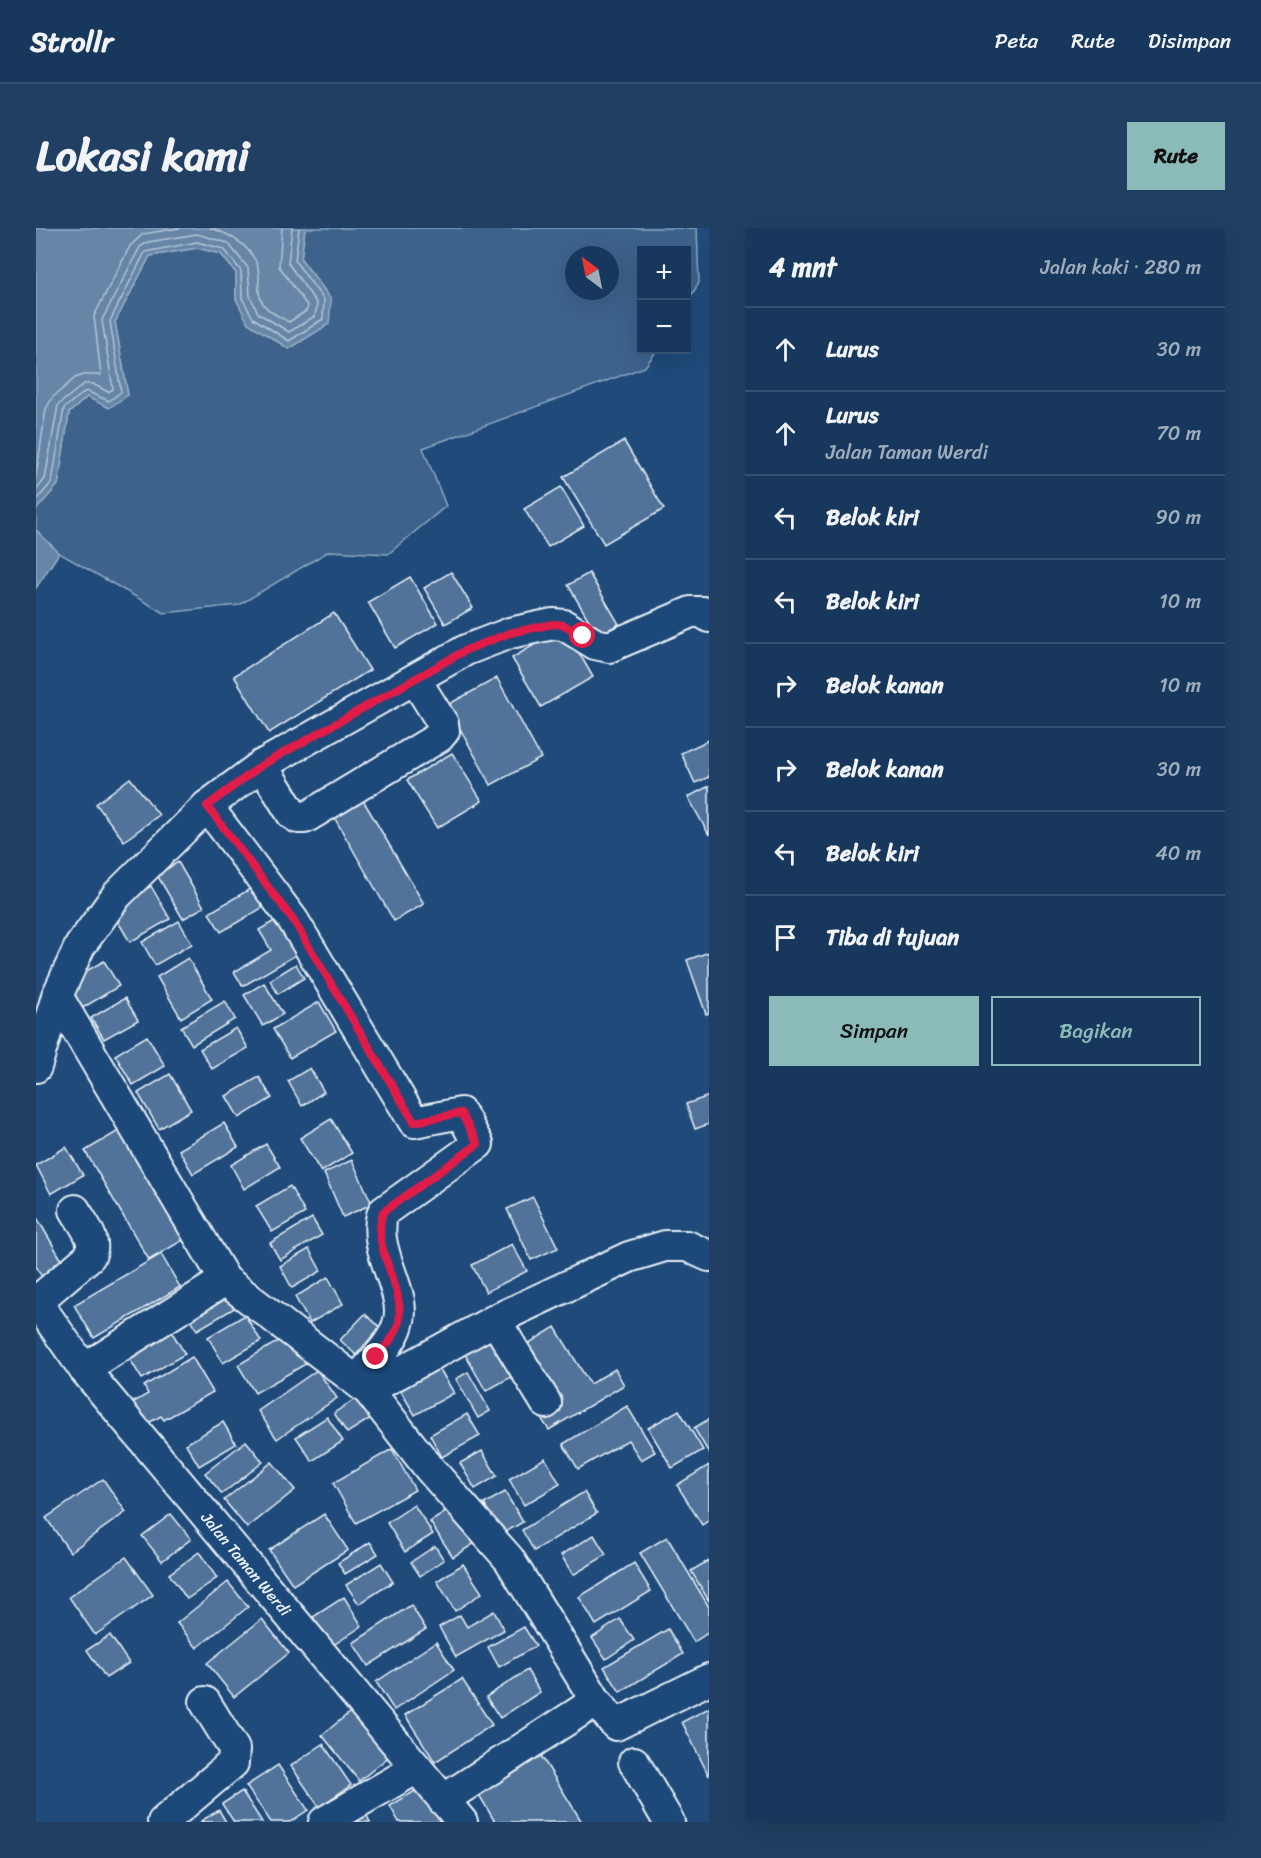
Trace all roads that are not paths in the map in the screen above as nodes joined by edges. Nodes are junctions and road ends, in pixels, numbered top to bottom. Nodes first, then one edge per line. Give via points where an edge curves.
1 (709, 617) edge
2 (415, 679) junction
3 (262, 765) junction
4 (207, 806) junction
5 (57, 996) junction
6 (36, 1067) edge
7 (75, 1210) dead end
8 (709, 1256) edge
9 (225, 1281) junction
10 (36, 1301) edge
11 (495, 1320) junction
12 (84, 1369) junction
13 (363, 1385) junction
14 (546, 1403) dead end
15 (709, 1679) edge
16 (596, 1701) junction
17 (205, 1702) dead end
18 (634, 1762) dead end
19 (417, 1768) junction
20 (443, 1800) junction
21 (163, 1822) edge
22 (324, 1822) edge
23 (462, 1822) edge
24 (669, 1822) edge

1 - 2 street via 703,612 691,612 609,647 595,644 564,625 510,633 466,650
2 - 3 street
2 - 3 street via 444,731 305,818 292,814
3 - 4 street
4 - 5 street via 117,895 80,946
4 - 13 street via 293,920 414,1122 461,1113 478,1144 383,1212 378,1226 398,1302 399,1323
5 - 6 street
5 - 9 street
7 - 10 street via 94,1242 93,1249 90,1256
8 - 11 street via 687,1246 650,1250
9 - 12 street
9 - 13 street
10 - 12 street, Jalan Taman Werdi
11 - 13 street
11 - 14 street
12 - 19 street, Jalan Taman Werdi
13 - 16 street via 509,1559
15 - 16 street via 616,1725
16 - 20 street
17 - 21 street via 234,1749 233,1763
18 - 24 street
19 - 20 street, Jalan Taman Werdi
19 - 22 street
20 - 23 street, Jalan Taman Werdi

